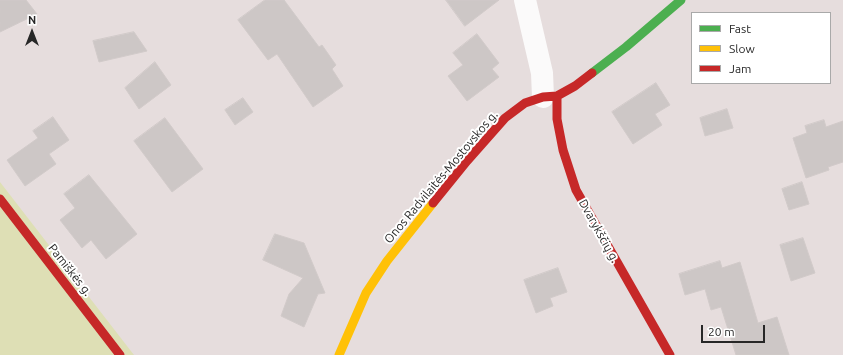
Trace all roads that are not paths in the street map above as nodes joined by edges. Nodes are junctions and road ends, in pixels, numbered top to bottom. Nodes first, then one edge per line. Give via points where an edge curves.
1 (525, 0) edge
2 (680, 0) edge
3 (550, 96) junction
4 (0, 199) edge
5 (120, 355) edge
6 (339, 355) edge
7 (670, 355) edge

1 - 3 street, Dvarykščių g.
2 - 3 street, Onos Radvilaitės-Mostovskos g. via 626,47 575,86
3 - 6 street, Onos Radvilaitės-Mostovskos g. via 525,103 505,118 467,162 387,261 366,293
3 - 7 street, Dvarykščių g. via 576,190
4 - 5 street, Pamiškės g.

